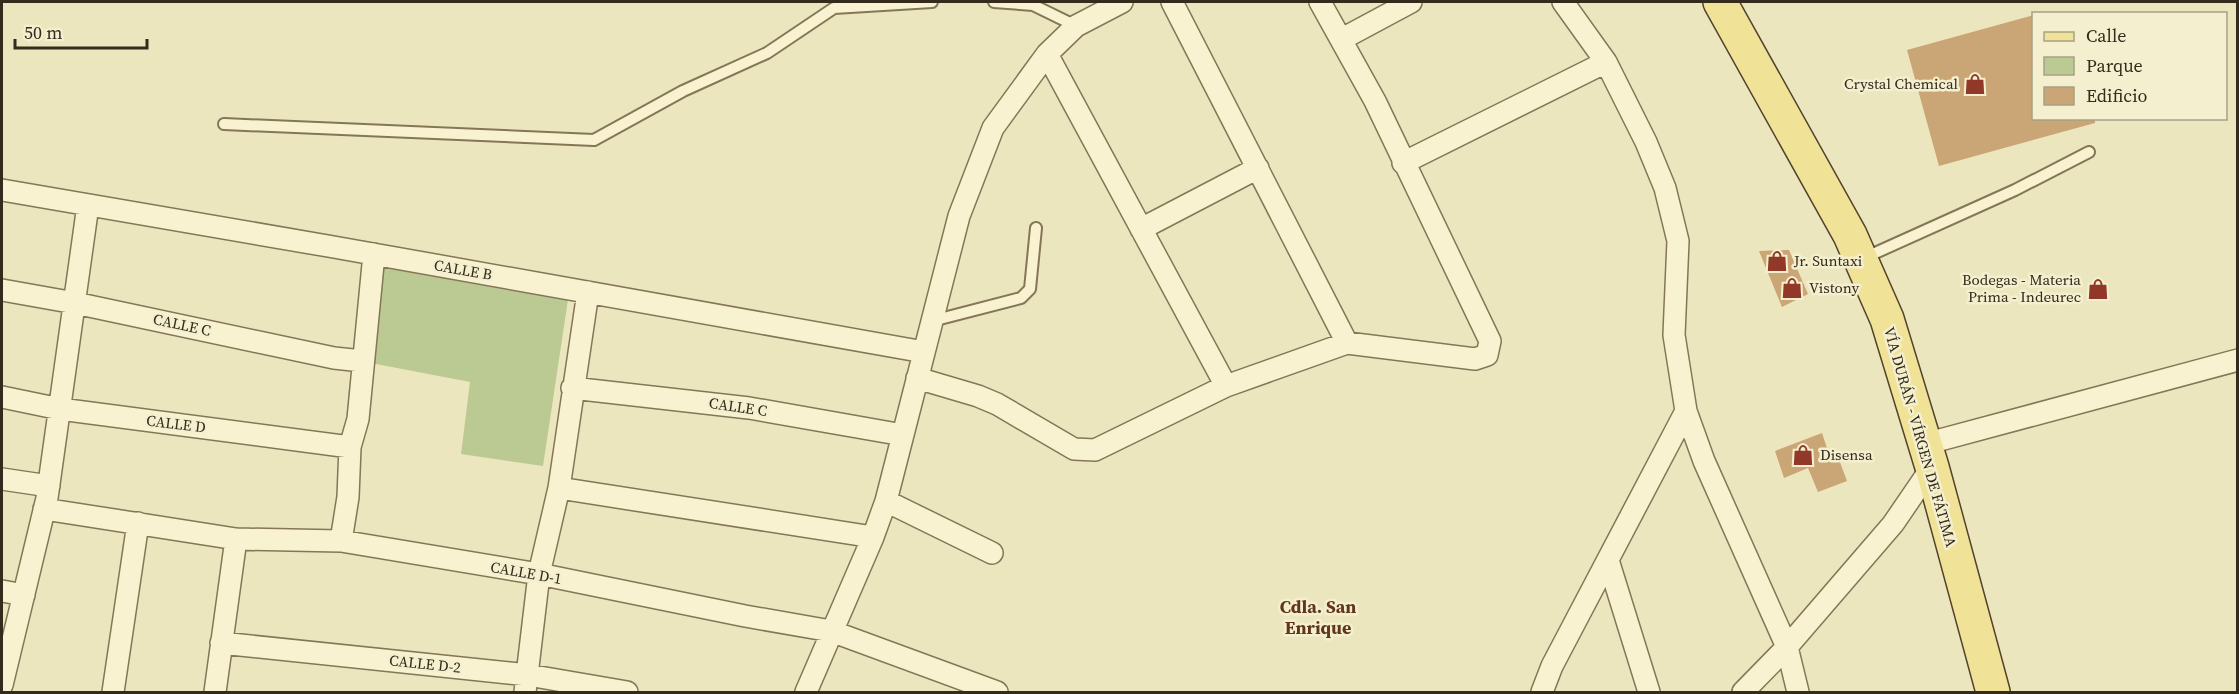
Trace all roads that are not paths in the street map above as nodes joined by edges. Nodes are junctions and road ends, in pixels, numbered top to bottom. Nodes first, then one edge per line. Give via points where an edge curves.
1 (932, 2) edge
2 (994, 2) edge
3 (1122, 2) edge
4 (1172, 2) edge
5 (1320, 2) edge
6 (1411, 2) edge
7 (1565, 2) edge
8 (1719, 2) edge
9 (1076, 26) junction
10 (1342, 39) junction
11 (1047, 54) junction
12 (1606, 62) junction
13 (224, 124) dead end
14 (2089, 152) dead end
15 (1403, 163) junction
16 (1258, 168) junction
17 (2, 190) edge
18 (88, 205) junction
19 (1036, 228) dead end
20 (1141, 229) junction
21 (374, 254) junction
22 (1861, 259) junction
23 (2, 290) edge
24 (588, 292) junction
25 (75, 303) junction
26 (932, 321) junction
27 (1347, 343) junction
28 (924, 352) junction
29 (2238, 360) edge
30 (362, 361) junction
31 (917, 378) junction
32 (1226, 386) junction
33 (572, 388) junction
34 (2, 398) edge
35 (60, 409) junction
36 (1686, 411) junction
37 (903, 435) junction
38 (350, 447) junction
39 (1929, 456) junction
40 (2, 479) edge
41 (49, 486) junction
42 (559, 488) junction
43 (886, 501) junction
44 (44, 509) junction
45 (138, 523) junction
46 (873, 537) junction
47 (236, 538) junction
48 (341, 541) junction
49 (992, 553) dead end
50 (1608, 560) junction
51 (538, 574) junction
52 (2, 591) edge
53 (24, 595) junction
54 (831, 631) junction
55 (221, 643) junction
56 (1787, 647) junction
57 (527, 684) edge
58 (2, 685) edge
59 (113, 693) edge
60 (214, 693) edge
61 (627, 693) edge
62 (806, 693) edge
63 (997, 693) edge
64 (1542, 693) edge
65 (1649, 693) edge
66 (1743, 693) edge
67 (1798, 693) edge
68 (1993, 693) edge

1 - 13 lane via 834,8 767,53 683,91 594,140
2 - 9 lane via 1032,5
3 - 9 street
4 - 16 street
5 - 10 street
6 - 10 street
7 - 12 street
8 - 22 main road, VÍA DURÁN - VÍRGEN DE FÁTIMA
9 - 11 street
10 - 15 street
11 - 20 street
11 - 26 street via 993,128 959,216
12 - 15 street
12 - 36 street via 1646,141 1674,219 1678,241 1674,335
14 - 22 lane
15 - 27 street via 1490,341 1487,355 1475,359
16 - 20 street
16 - 27 street
17 - 18 street, CALLE B
18 - 21 street, CALLE B
18 - 25 street
19 - 26 lane via 1030,289 1021,298
20 - 32 street
21 - 24 street, CALLE B
21 - 30 street
22 - 39 main road, VÍA DURÁN - VÍRGEN DE FÁTIMA via 1887,319
23 - 25 street, CALLE C
24 - 28 street, CALLE B
24 - 33 street
25 - 30 street, CALLE C
25 - 35 street
26 - 28 street
27 - 32 street
28 - 31 street
29 - 39 street
30 - 38 street via 358,419
31 - 32 street via 997,404 1074,449 1095,450
31 - 37 street
33 - 37 street, CALLE C via 749,408
33 - 42 street
34 - 35 street, CALLE D
35 - 38 street, CALLE D
35 - 41 street
36 - 50 street
36 - 56 street via 1704,461
37 - 43 street
38 - 48 street
39 - 56 street via 1893,524
39 - 68 main road, VÍA DURÁN - VÍRGEN DE FÁTIMA
40 - 41 street
41 - 44 street
42 - 46 street
42 - 51 street
43 - 46 street
43 - 49 street
44 - 45 street, CALLE D-1
44 - 53 street
45 - 47 street, CALLE D-1
45 - 59 street
46 - 54 street
47 - 48 street, CALLE D-1
47 - 55 street
48 - 51 street, CALLE D-1
50 - 64 street via 1552,666
50 - 65 street
51 - 54 street, CALLE D-1
51 - 57 street
52 - 53 street
53 - 58 street
54 - 62 street
54 - 63 street, CALLE D-1
55 - 57 street, CALLE D-2
55 - 60 street
56 - 66 street
56 - 67 street
57 - 61 street, CALLE D-2

